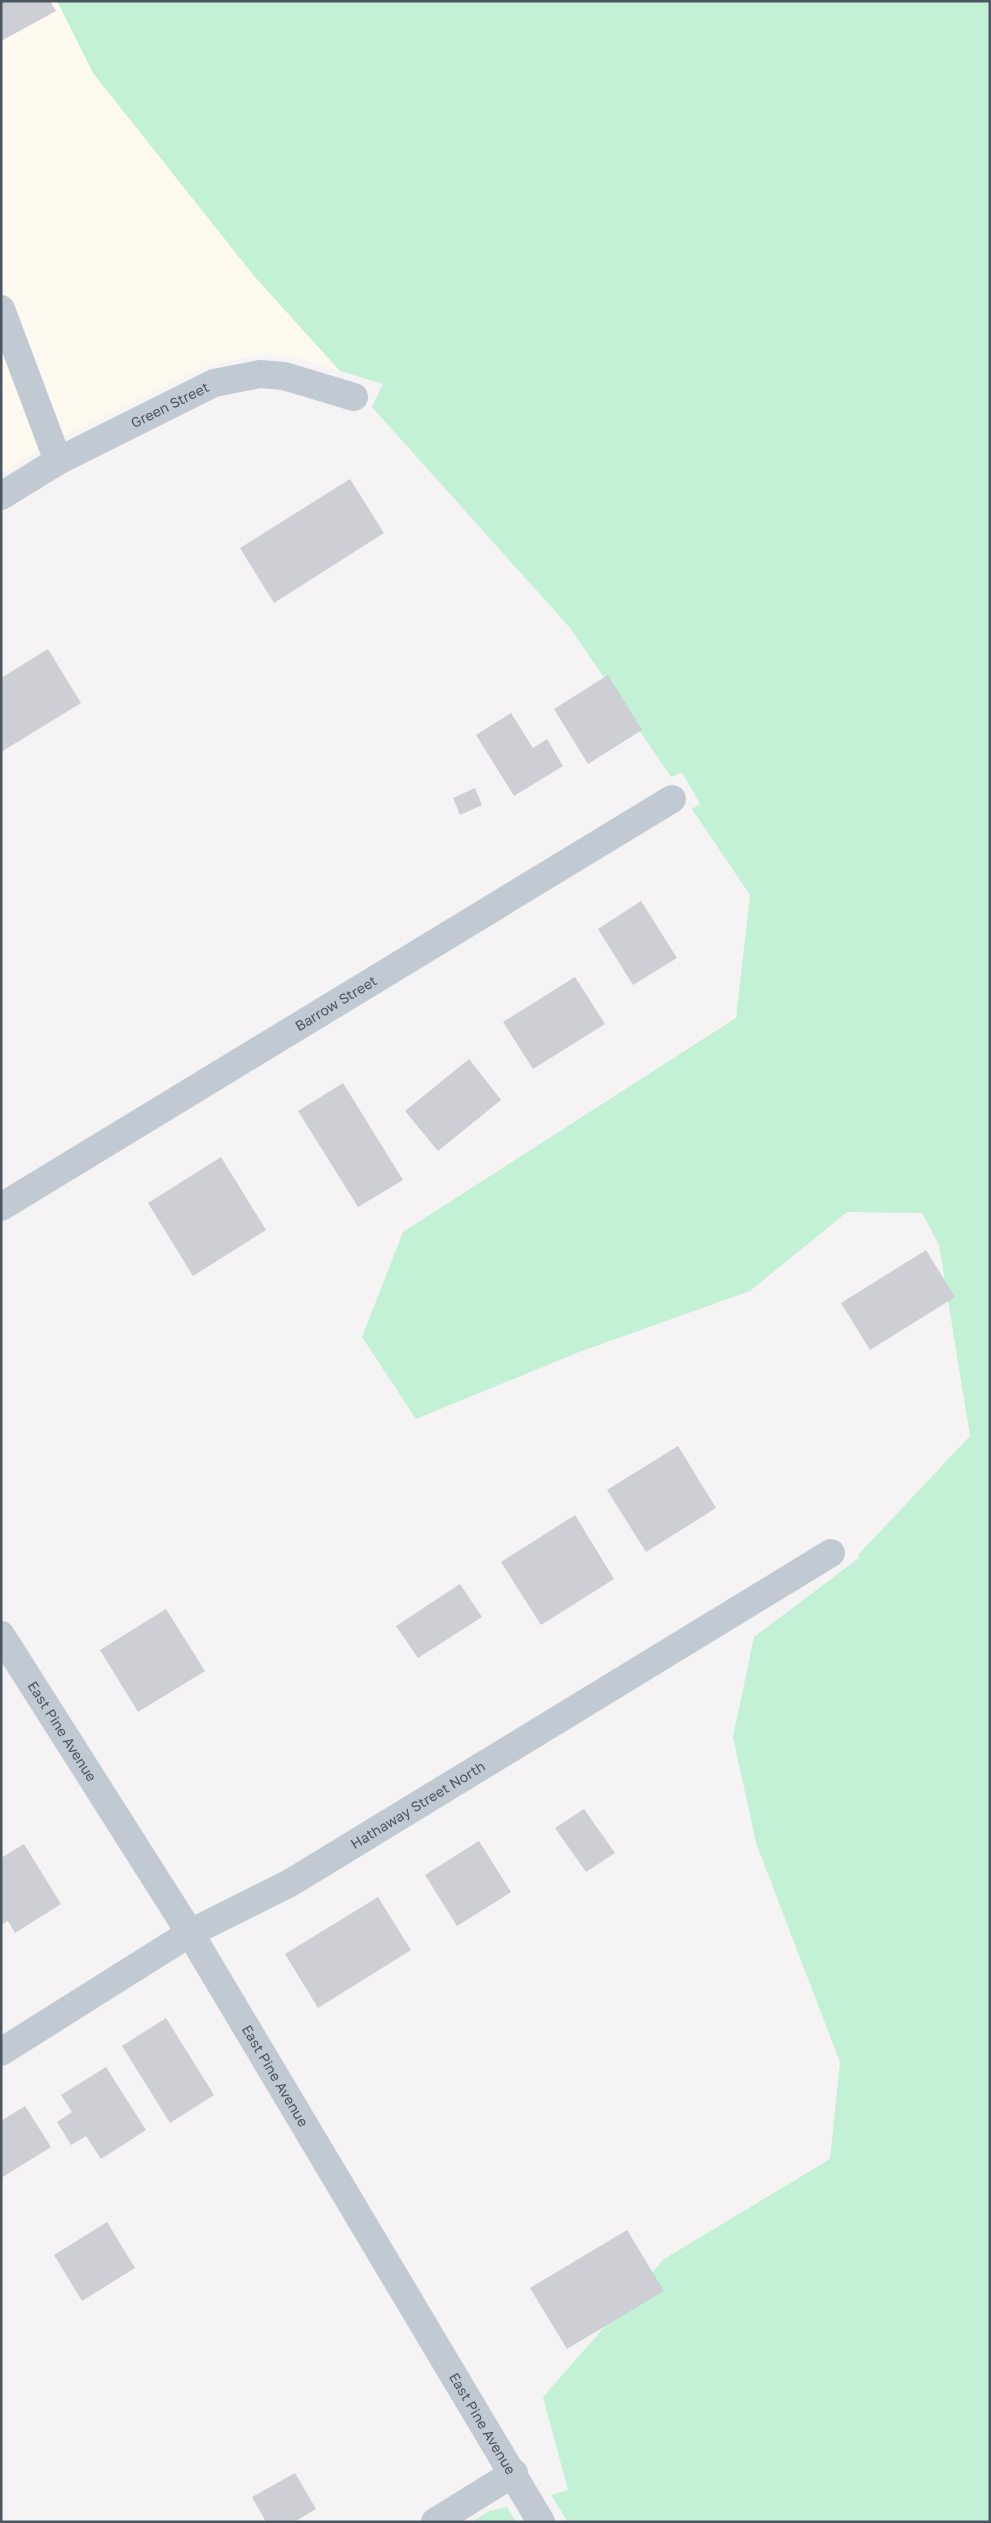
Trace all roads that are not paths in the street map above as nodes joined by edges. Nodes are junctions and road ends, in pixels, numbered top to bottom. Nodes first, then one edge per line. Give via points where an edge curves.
1 (1, 309) edge
2 (354, 397) dead end
3 (58, 461) junction
4 (1, 496) edge
5 (672, 799) dead end
6 (1, 1207) edge
7 (831, 1553) dead end
8 (1, 1635) edge
9 (190, 1932) junction
10 (1, 2052) edge
11 (514, 2474) junction
12 (435, 2522) edge
13 (542, 2522) edge

1 - 3 street
2 - 3 street, Green Street via 284,376 260,374 214,384
3 - 4 street, Green Street
5 - 6 street, Barrow Street
7 - 9 street, Hathaway Street North via 290,1883 257,1902
8 - 9 street, East Pine Avenue
9 - 10 street, Hathaway Street North
9 - 11 street, East Pine Avenue
11 - 12 street
11 - 13 street, East Pine Avenue

